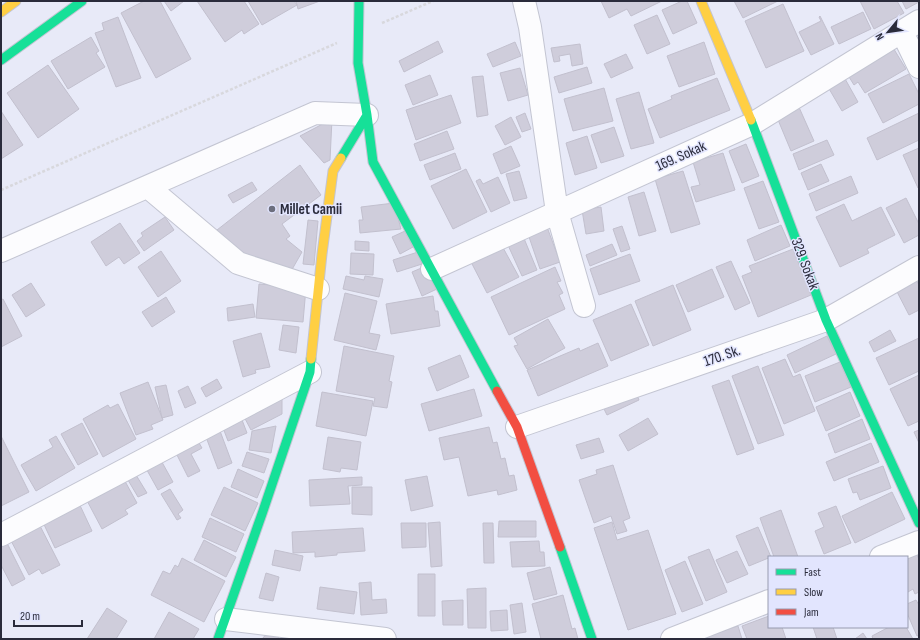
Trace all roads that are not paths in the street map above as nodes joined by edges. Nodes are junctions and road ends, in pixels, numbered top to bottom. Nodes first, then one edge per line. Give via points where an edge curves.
1 (16, 1) edge
2 (82, 1) edge
3 (359, 1) edge
4 (524, 1) edge
5 (701, 1) edge
6 (1, 12) edge
7 (911, 26) edge
8 (1, 60) edge
9 (919, 67) edge
10 (367, 115) junction
11 (752, 124) junction
12 (148, 187) junction
13 (557, 212) junction
14 (1, 252) edge
15 (919, 267) edge
16 (432, 269) junction
17 (318, 290) junction
18 (584, 306) dead end
19 (826, 320) junction
20 (310, 372) junction
21 (517, 427) junction
22 (919, 523) edge
23 (1, 535) edge
24 (919, 542) edge
25 (884, 556) edge
26 (768, 601) edge
27 (226, 619) junction
28 (218, 639) edge
29 (385, 639) edge
30 (592, 639) edge
31 (672, 639) edge

1 - 6 street
2 - 8 street
3 - 10 street via 358,63
4 - 13 street
5 - 11 street, 329. Sokak
7 - 9 street
7 - 11 street, 169. Sokak
10 - 12 street via 315,114
10 - 16 street via 373,162
10 - 17 street via 333,172
11 - 13 street, 169. Sokak
11 - 19 street, 329. Sokak
12 - 14 street
12 - 17 street via 238,263
13 - 16 street, 169. Sokak
13 - 18 street
15 - 19 street, 170. Sk.
16 - 21 street
17 - 20 street
19 - 21 street, 170. Sk.
19 - 22 street, 329. Sokak
20 - 23 street
20 - 27 street
21 - 30 street
24 - 25 street
26 - 31 street
27 - 28 street
27 - 29 street

